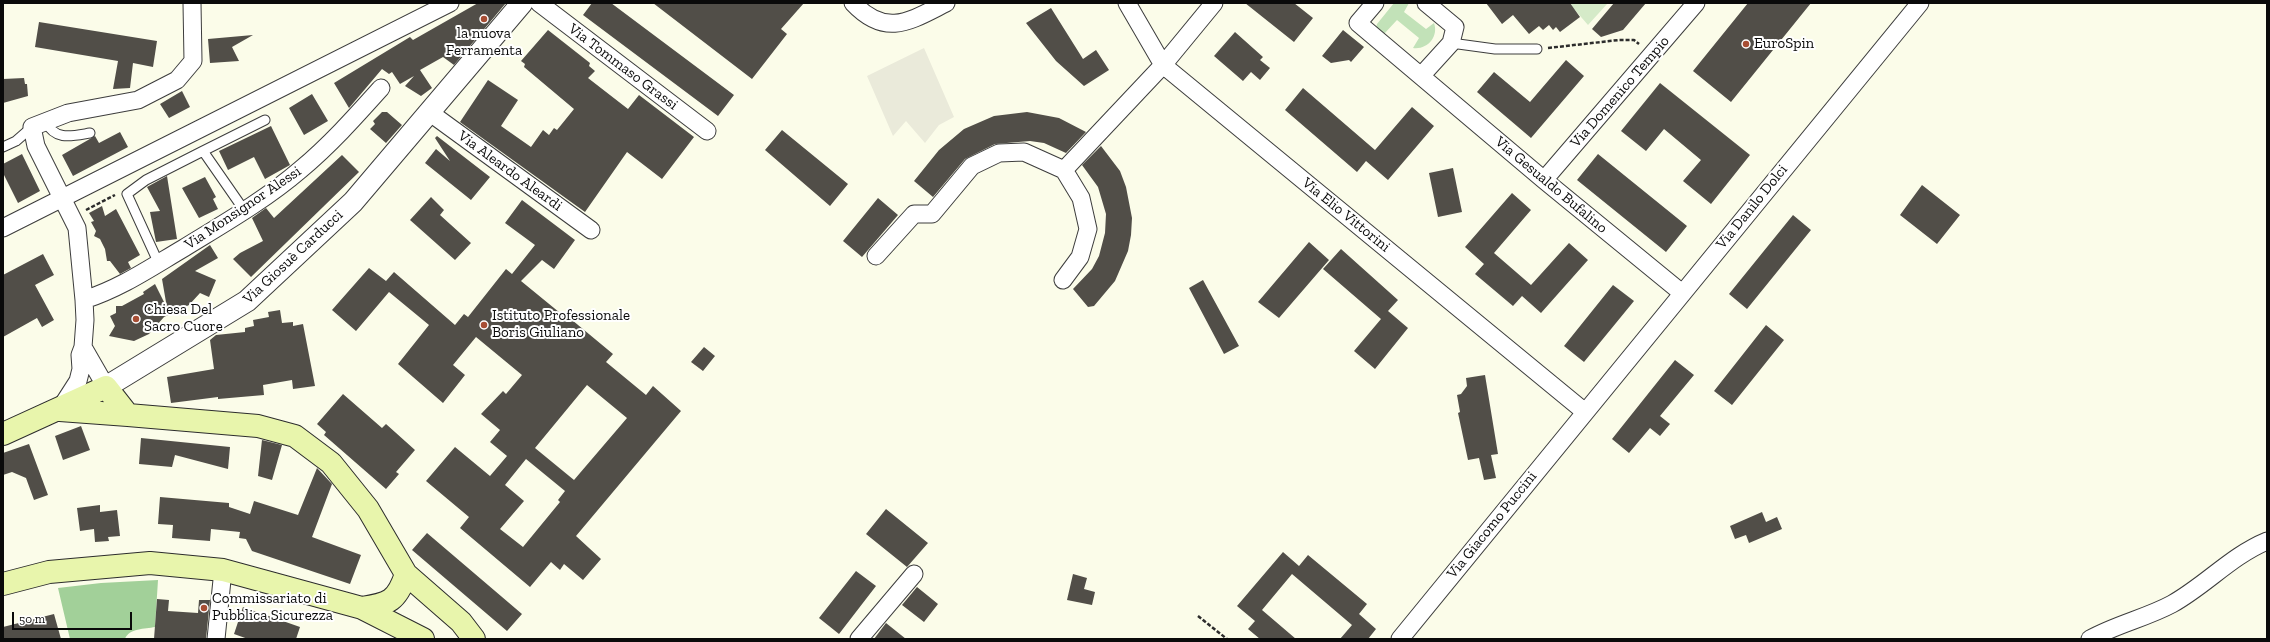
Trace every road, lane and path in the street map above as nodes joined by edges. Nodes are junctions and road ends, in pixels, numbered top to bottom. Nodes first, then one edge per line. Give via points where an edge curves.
1 (192, 3) edge
2 (448, 3) edge
3 (522, 3) edge
4 (539, 3) edge
5 (853, 3) edge
6 (946, 3) edge
7 (1126, 3) edge
8 (1214, 3) edge
9 (1375, 3) edge
10 (1426, 3) edge
11 (1696, 3) edge
12 (1920, 3) edge
13 (1452, 43) junction
14 (1537, 49) joint
15 (1652, 55) junction
16 (1162, 65) junction
17 (1421, 76) junction
18 (381, 88) dead end
19 (429, 112) junction
20 (265, 120) dead end
21 (39, 124) junction
22 (707, 131) dead end
23 (90, 133) dead end
24 (3, 147) edge
25 (203, 151) junction
26 (1064, 170) junction
27 (1544, 180) junction
28 (108, 198) dead end
29 (61, 200) junction
30 (244, 210) junction
31 (84, 211) dead end
32 (3, 228) edge
33 (591, 230) dead end
34 (876, 256) dead end
35 (159, 264) junction
36 (1063, 280) dead end
37 (1682, 293) junction
38 (84, 300) junction
39 (84, 348) junction
40 (106, 387) junction
41 (59, 410) junction
42 (1585, 412) junction
43 (128, 415) junction
44 (3, 434) edge
45 (2267, 541) edge
46 (222, 570) junction
47 (406, 574) junction
48 (914, 574) dead end
49 (3, 584) edge
50 (362, 608) junction
51 (1198, 616) dead end
52 (216, 639) edge
53 (423, 639) edge
54 (474, 639) edge
55 (859, 639) edge
56 (1227, 639) edge
57 (1400, 639) edge
58 (2090, 639) edge

1 - 21 street via 193,61 177,80 138,100 68,113
2 - 29 street
3 - 19 street, Via Giosuè Carducci
4 - 22 street, Via Tommaso Grassi
5 - 6 street via 862,12 884,23 906,23
7 - 16 street, Via Elio Vittorini
8 - 16 street
9 - 17 street, Via Gesualdo Bufalino via 1358,23
10 - 13 street via 1455,27
11 - 15 street, Via Domenico Tempio
12 - 37 street, Via Danilo Dolci
13 - 14 lane via 1495,49
13 - 17 street
14 - 15 path via 1634,40
15 - 27 street, Via Domenico Tempio
16 - 26 street
16 - 42 street, Via Elio Vittorini
17 - 27 street, Via Gesualdo Bufalino
18 - 30 street, Via Monsignor Alessi via 342,132 300,171
19 - 33 street, Via Aleardo Aleardi
19 - 40 street, Via Giosuè Carducci via 353,202 247,301
20 - 25 lane
21 - 23 lane via 56,134 70,136
21 - 24 lane
21 - 29 street via 36,146
25 - 30 lane
25 - 35 lane via 146,180 127,194
26 - 34 street via 1024,152 1000,154 972,166 932,214 914,214
26 - 36 street via 1081,198 1088,229 1080,257
27 - 37 street, Via Gesualdo Bufalino
28 - 31 path
29 - 32 street
29 - 38 street via 77,228
30 - 35 street, Via Monsignor Alessi
35 - 38 street, Via Monsignor Alessi via 112,291
37 - 42 street, Via Danilo Dolci
38 - 39 street
39 - 40 street
39 - 41 street via 80,354 81,370 78,381
40 - 41 main road, Via Giosuè Carducci
40 - 43 main road
41 - 43 main road
41 - 44 main road, Via Giosuè Carducci
42 - 57 street, Via Giacomo Puccini
43 - 47 main road via 258,426 295,436 331,463 368,509
45 - 58 street via 2243,552 2173,604 2115,626
46 - 49 main road via 150,563 49,572
46 - 50 main road
46 - 52 street
47 - 50 main road via 401,589 393,599 383,605
47 - 54 main road via 461,622
48 - 55 street
50 - 53 main road
51 - 56 path

